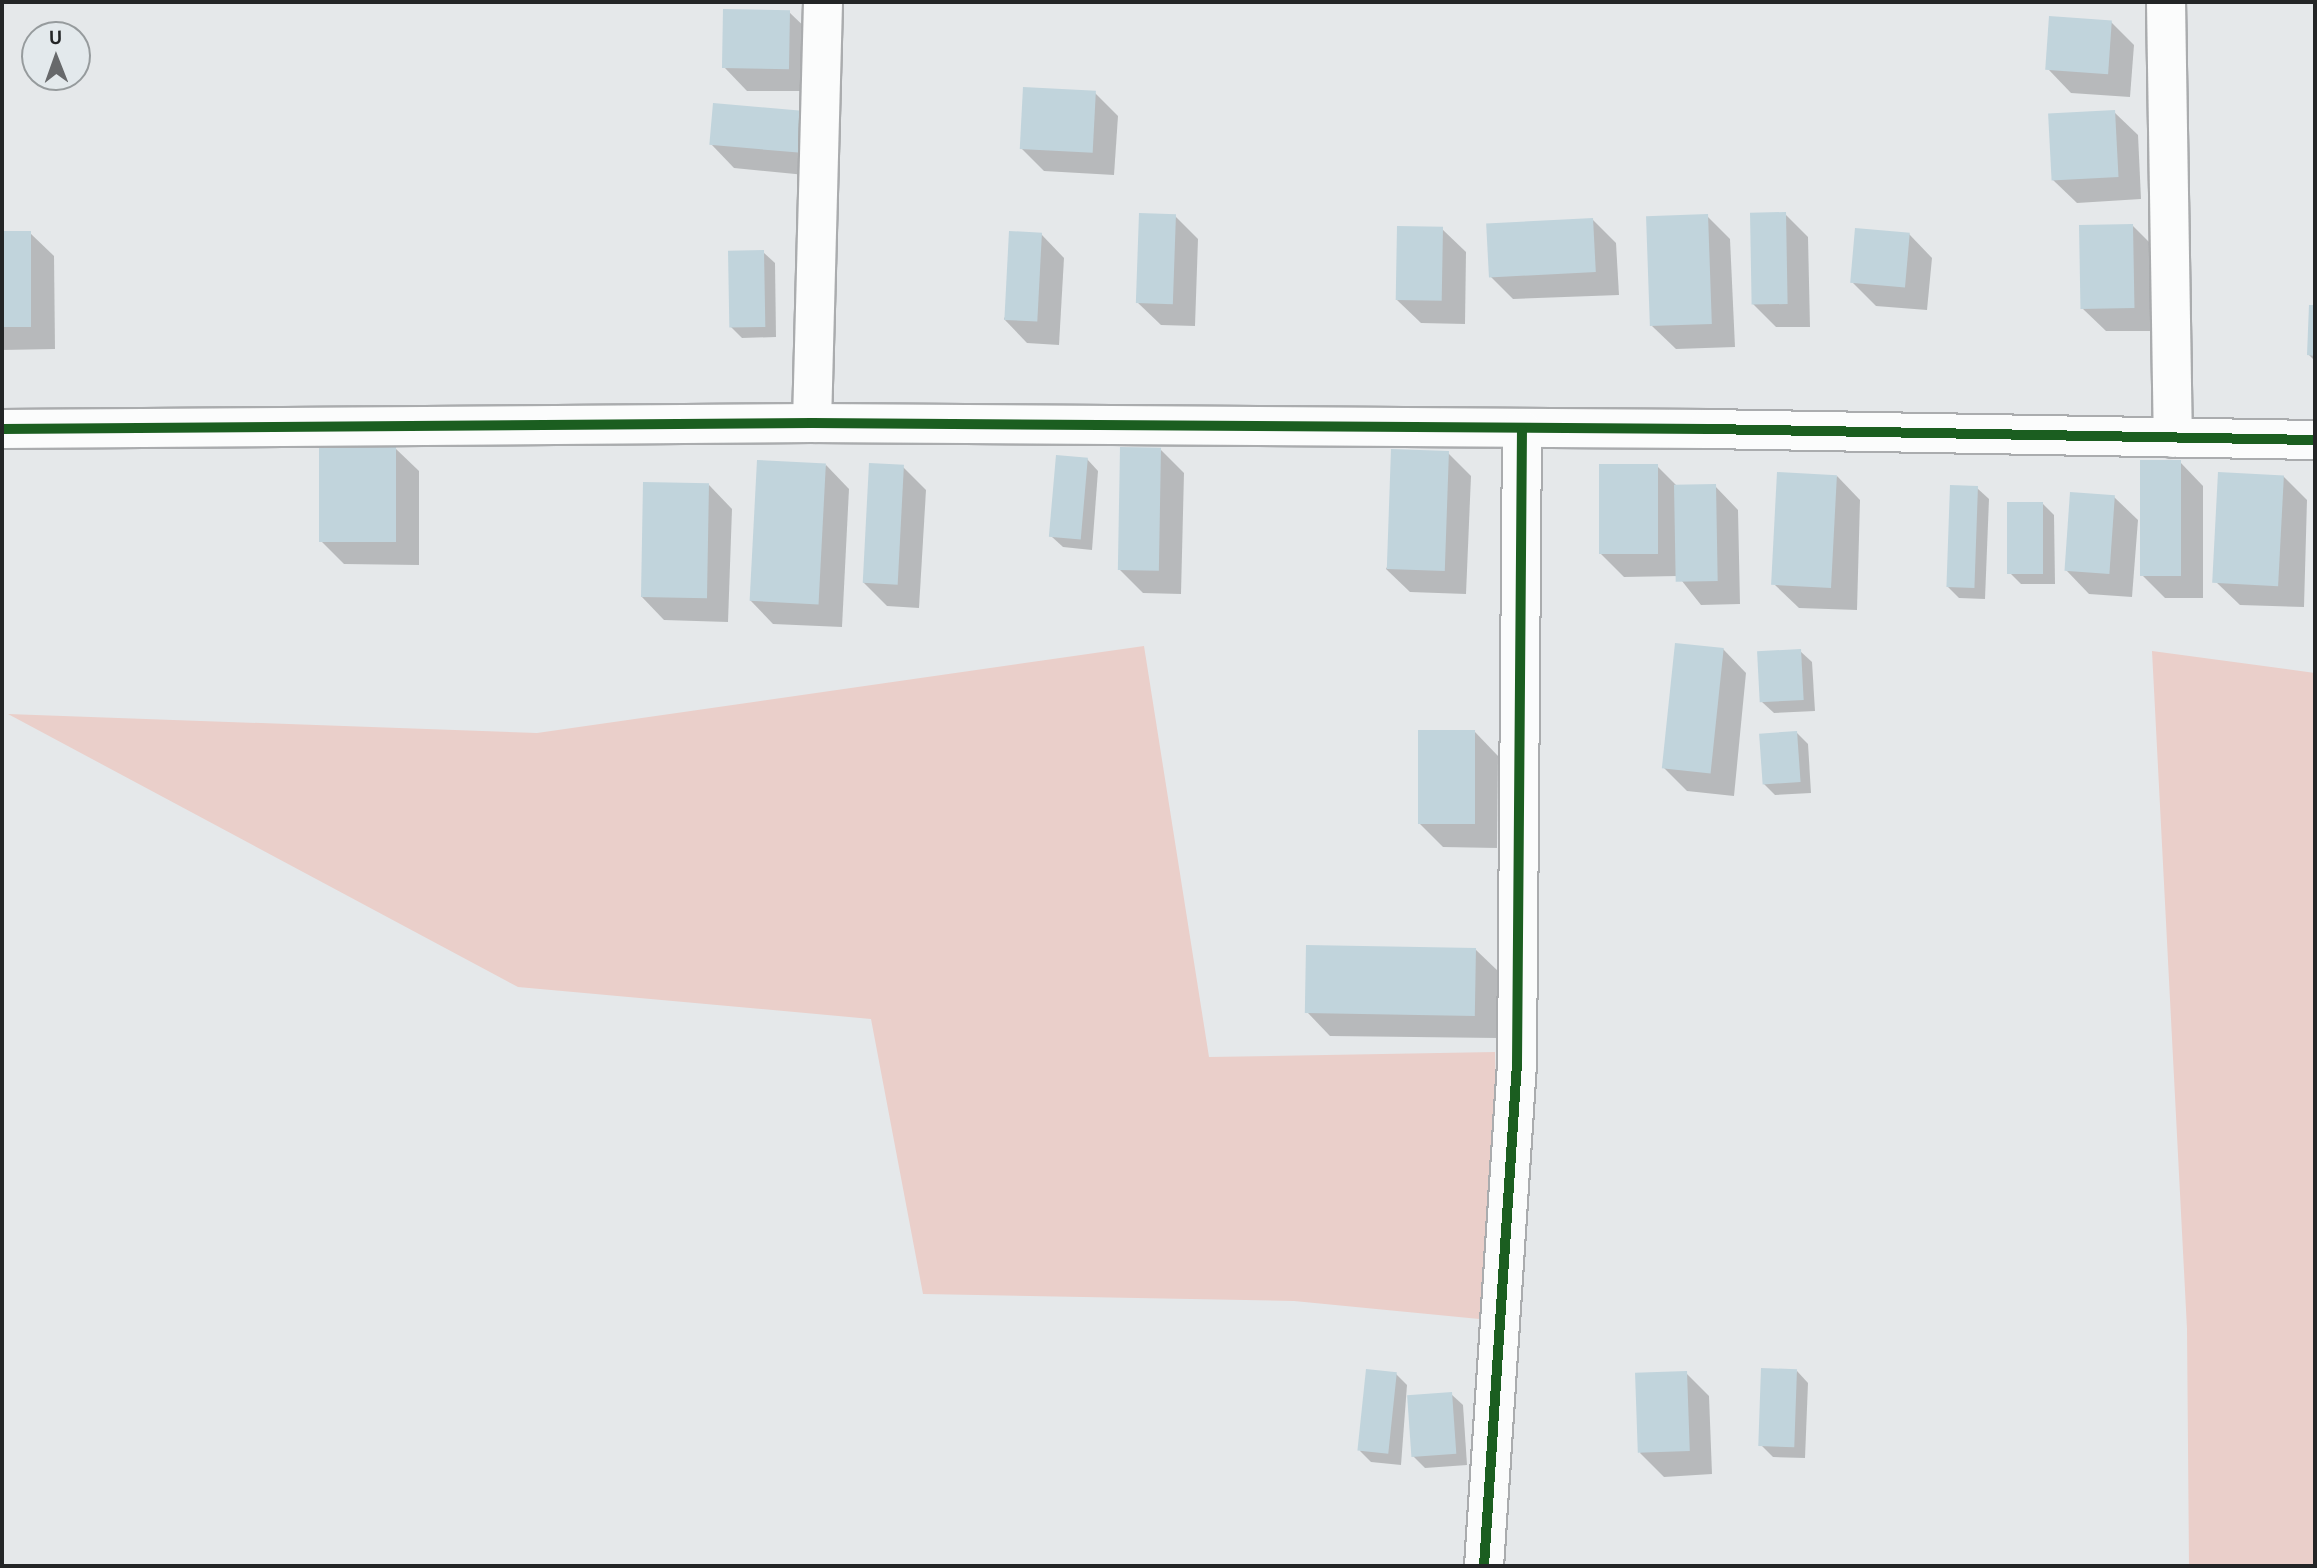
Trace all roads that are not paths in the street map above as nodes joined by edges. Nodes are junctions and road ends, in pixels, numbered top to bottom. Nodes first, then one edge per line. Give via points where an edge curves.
1 (823, 2) edge
2 (2166, 2) edge
3 (812, 423) junction
4 (2, 429) edge
5 (1522, 430) junction
6 (2173, 438) junction
7 (2315, 440) edge
8 (1484, 1566) edge

1 - 3 street
2 - 6 street
3 - 4 street
3 - 5 street
5 - 6 street
5 - 8 street via 1517,1064
6 - 7 street

